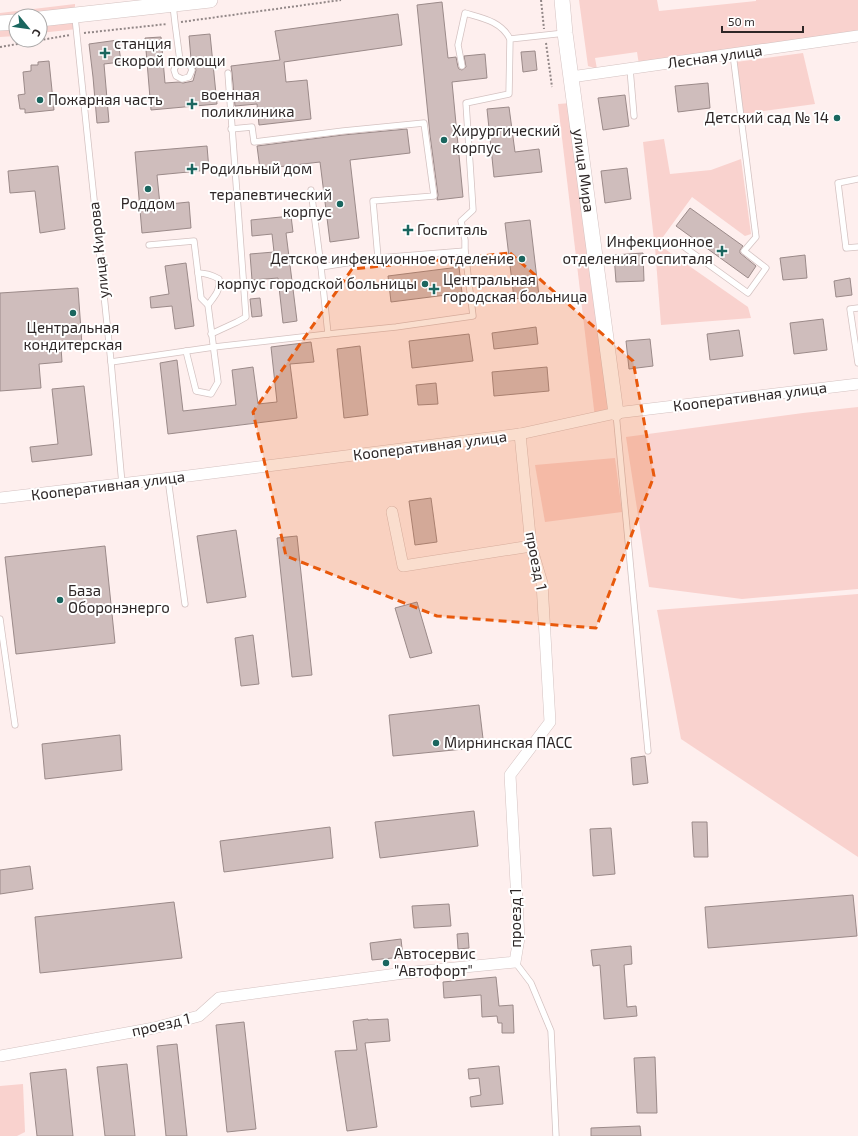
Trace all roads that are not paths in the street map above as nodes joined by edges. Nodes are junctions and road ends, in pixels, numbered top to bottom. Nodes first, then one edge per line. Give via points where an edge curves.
1 (210, 0) edge
2 (562, 0) edge
3 (174, 4) junction
4 (75, 15) junction
5 (48, 18) edge
6 (565, 33) junction
7 (858, 36) edge
8 (510, 39) junction
9 (733, 54) junction
10 (180, 61) dead end
11 (462, 66) dead end
12 (630, 69) junction
13 (228, 73) dead end
14 (571, 77) junction
15 (634, 116) dead end
16 (231, 130) junction
17 (858, 179) edge
18 (311, 190) dead end
19 (676, 241) dead end
20 (149, 244) dead end
21 (858, 247) edge
22 (465, 251) junction
23 (378, 258) junction
24 (321, 267) junction
25 (198, 273) junction
26 (208, 305) junction
27 (858, 308) edge
28 (212, 334) junction
29 (328, 334) junction
30 (214, 347) junction
31 (186, 351) junction
32 (111, 362) junction
33 (858, 363) edge
34 (858, 384) edge
35 (616, 413) junction
36 (520, 434) junction
37 (168, 479) junction
38 (122, 484) junction
39 (0, 498) edge
40 (392, 512) dead end
41 (530, 546) junction
42 (185, 604) dead end
43 (0, 618) edge
44 (15, 725) dead end
45 (648, 751) dead end
46 (515, 962) junction
47 (0, 1056) edge
48 (556, 1136) edge

1 - 3 street
2 - 6 street, улица Мира
3 - 4 street
3 - 10 lane
4 - 5 street
4 - 32 lane, улица Кирова
6 - 8 lane
6 - 14 street, улица Мира
7 - 9 street, Лесная улица
8 - 11 lane via 506,31 490,20 465,13 458,45
8 - 22 lane via 509,94 466,104 474,210 462,221
9 - 12 street, Лесная улица
9 - 19 lane via 756,237 744,251 766,268 748,293
12 - 14 street, Лесная улица
12 - 15 lane
13 - 16 lane
14 - 35 street, улица Мира
16 - 23 lane via 252,127 254,142 424,123 434,196 373,200
16 - 28 lane via 246,317
17 - 21 lane via 838,182 846,248
18 - 24 lane
20 - 25 lane via 194,241
22 - 23 lane
22 - 29 lane via 473,316
23 - 24 lane
24 - 29 lane
25 - 26 lane via 202,298
25 - 26 lane via 213,275 219,279 218,290
26 - 28 lane
27 - 33 lane via 850,309
28 - 30 lane
29 - 30 lane
30 - 31 lane
30 - 31 lane via 218,382 211,394 196,392
31 - 32 lane
32 - 38 lane, улица Кирова
34 - 35 street, Кооперативная улица
35 - 36 street, Кооперативная улица
35 - 45 lane
36 - 37 street, Кооперативная улица
36 - 41 street, проезд 1
37 - 38 street, Кооперативная улица
37 - 42 lane
38 - 39 street, Кооперативная улица
40 - 41 street via 402,566
41 - 46 street, проезд 1 via 542,583 550,722 510,775 519,938
43 - 44 lane
46 - 47 street, проезд 1 via 404,973 219,998 199,1016 154,1028
46 - 48 lane via 531,983 551,1031

